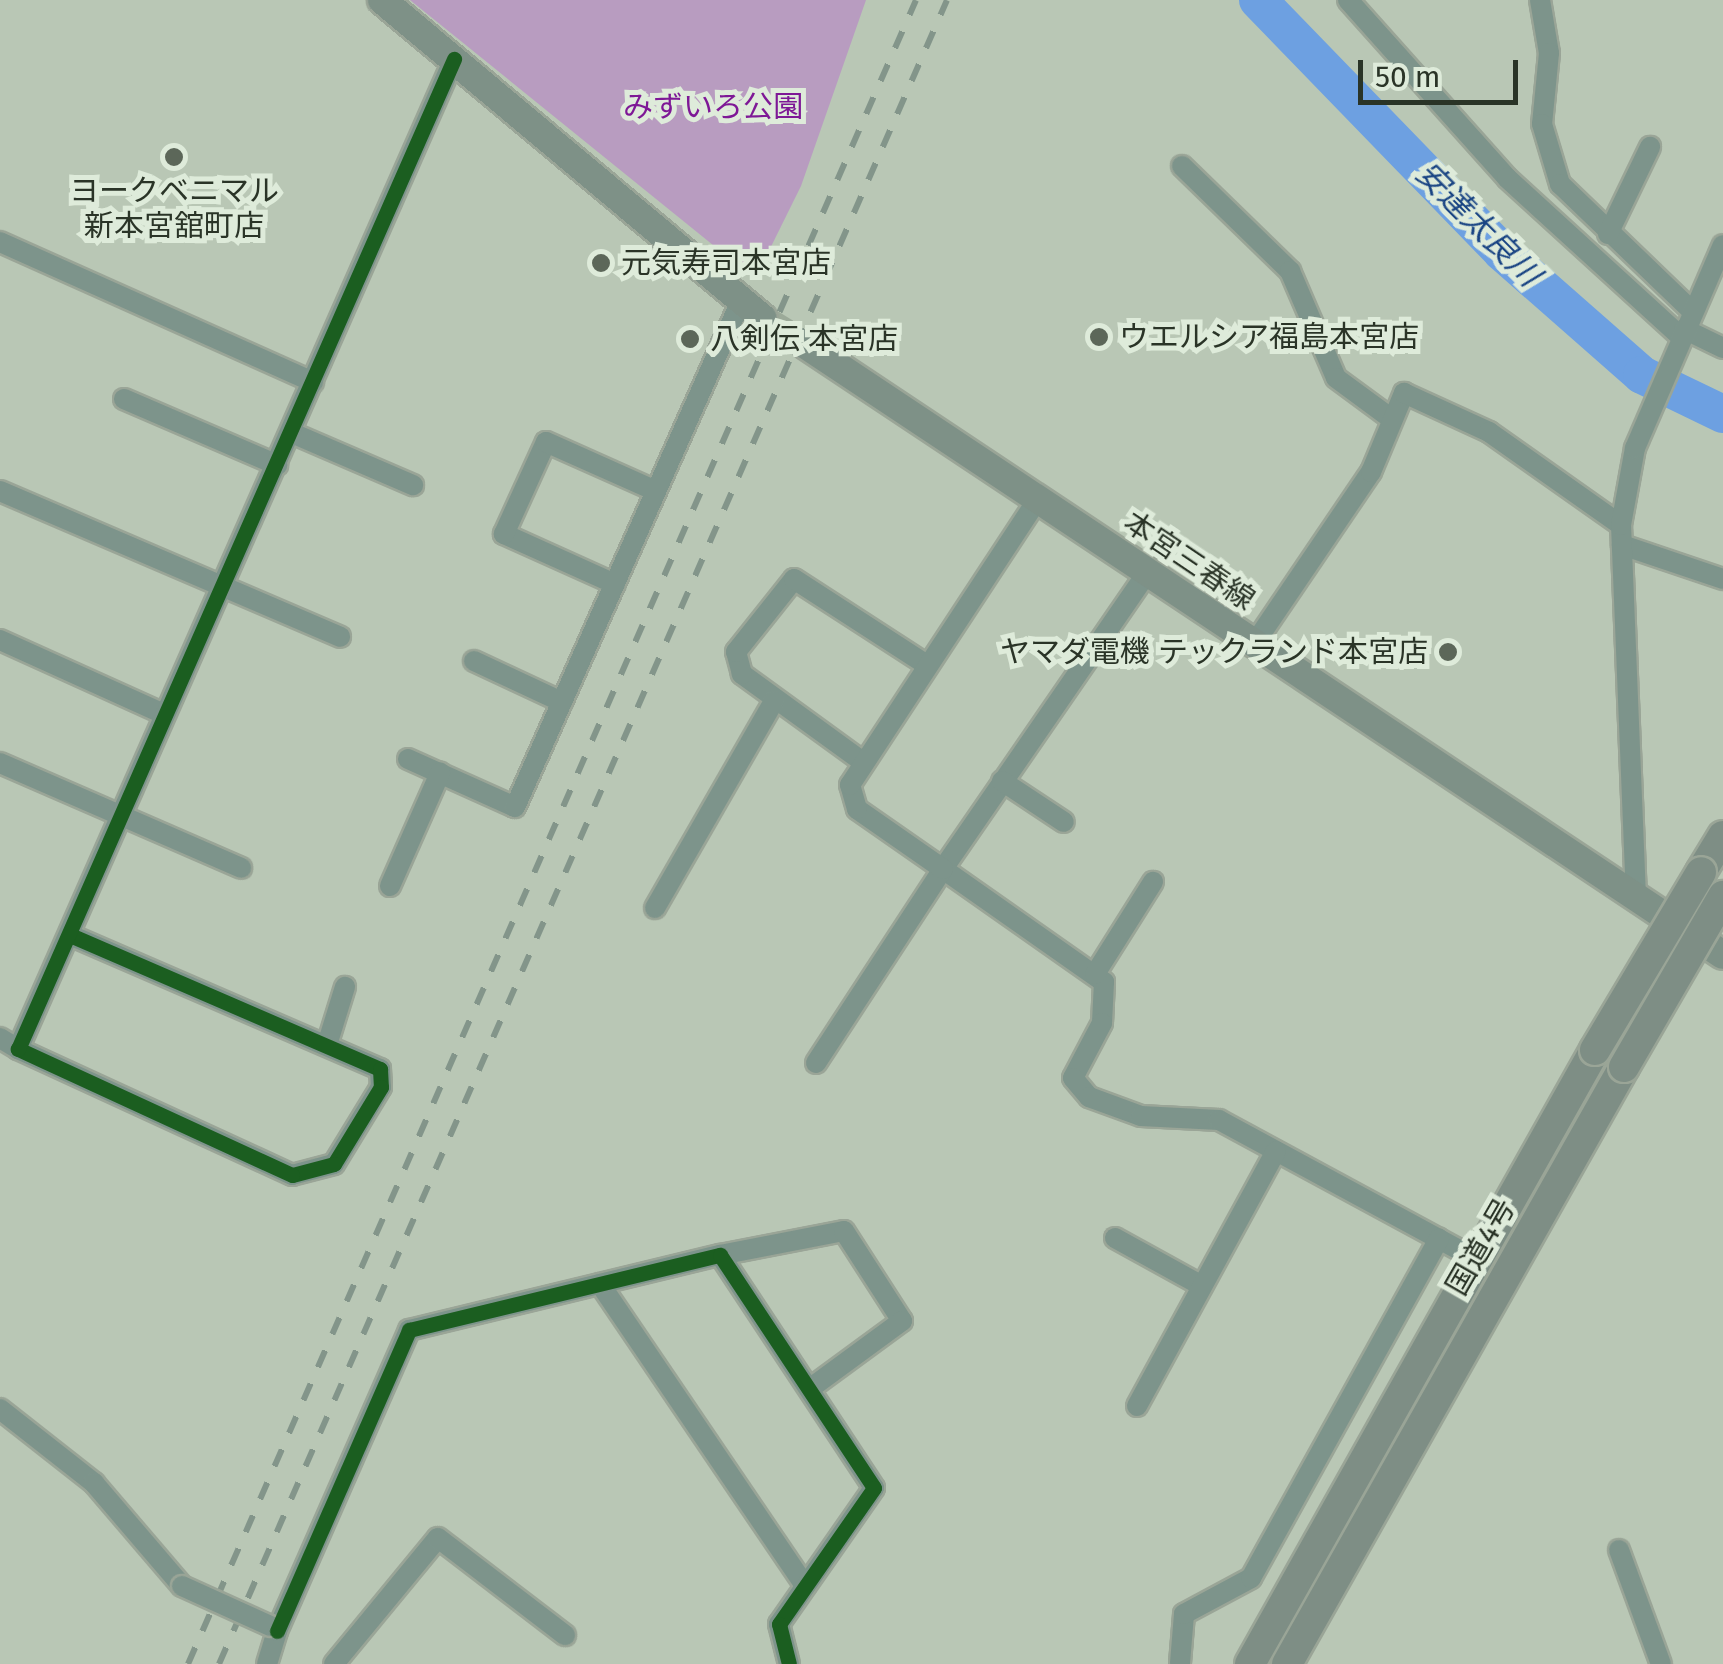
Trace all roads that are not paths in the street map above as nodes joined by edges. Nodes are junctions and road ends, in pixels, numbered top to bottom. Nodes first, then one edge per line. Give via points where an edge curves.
1 (382, 0) edge
2 (1348, 0) edge
3 (1540, 0) edge
4 (454, 60) junction
5 (1650, 148) dead end
6 (1182, 166) dead end
7 (1608, 234) junction
8 (0, 242) edge
9 (1723, 245) edge
10 (751, 310) joint
11 (1684, 330) junction
12 (806, 345) tunnel mouth
13 (1723, 348) edge
14 (313, 382) junction
15 (124, 399) dead end
16 (1389, 416) junction
17 (292, 433) junction
18 (277, 465) junction
19 (414, 485) dead end
20 (0, 491) edge
21 (656, 491) junction
22 (1038, 499) junction
23 (1621, 535) junction
24 (1147, 573) junction
25 (1723, 579) edge
26 (615, 584) junction
27 (220, 587) junction
28 (340, 637) dead end
29 (0, 640) edge
30 (1254, 644) junction
31 (474, 660) dead end
32 (927, 666) junction
33 (562, 702) junction
34 (774, 702) junction
35 (164, 714) junction
36 (408, 758) dead end
37 (863, 762) junction
38 (0, 763) edge
39 (440, 773) junction
40 (1002, 781) junction
41 (120, 815) junction
42 (1064, 822) dead end
43 (1723, 836) edge
44 (241, 868) dead end
45 (943, 869) junction
46 (1153, 882) dead end
47 (390, 886) dead end
48 (1723, 896) edge
49 (1636, 898) junction
50 (655, 908) dead end
51 (70, 936) junction
52 (1723, 955) edge
53 (1095, 974) junction
54 (346, 987) dead end
55 (9, 1043) edge
56 (327, 1045) junction
57 (816, 1063) dead end
58 (1276, 1151) junction
59 (1115, 1238) dead end
60 (1440, 1240) junction
61 (720, 1255) junction
62 (1474, 1258) junction
63 (600, 1284) junction
64 (1202, 1286) junction
65 (812, 1387) junction
66 (1136, 1406) dead end
67 (0, 1410) edge
68 (1619, 1550) dead end
69 (805, 1586) junction
70 (274, 1628) junction
71 (565, 1635) dead end
72 (267, 1664) edge
73 (334, 1664) edge
74 (789, 1664) edge
75 (1179, 1664) edge
76 (1250, 1664) edge
77 (1287, 1664) edge
78 (1661, 1664) edge

1 - 4 main road
2 - 11 street via 1507,178
3 - 7 street via 1548,158 1560,184
4 - 10 main road
4 - 14 street
5 - 7 street
6 - 16 street via 1290,271 1336,378
7 - 11 street
8 - 14 street
9 - 11 street
10 - 21 street
11 - 13 street
11 - 23 street via 1635,448
12 - 22 main road, 本宮三春線
14 - 17 street
15 - 18 street
16 - 23 street via 1404,393 1460,417
16 - 30 street via 1372,472
17 - 18 street
17 - 19 street
18 - 27 street
20 - 27 street
21 - 26 street
21 - 26 street via 546,442 511,518 504,534
22 - 24 main road, 本宮三春線
22 - 32 street
23 - 25 street
23 - 49 street
24 - 30 main road, 本宮三春線
24 - 40 street
26 - 33 street
27 - 28 street
27 - 35 street
29 - 35 street
30 - 49 main road, 本宮三春線
31 - 33 street
32 - 34 street via 794,580 734,659
32 - 37 street
33 - 39 street via 515,807
34 - 37 street
34 - 50 street
35 - 41 street
36 - 39 street
37 - 45 street via 850,785 857,809
38 - 41 street
39 - 47 street
40 - 42 street
40 - 45 street
41 - 44 street
41 - 51 street
43 - 62 highway, 国道4号, bridge
45 - 53 street
45 - 57 street
46 - 53 street
48 - 77 highway, 国道4号, bridge
49 - 52 main road, 本宮三春線
51 - 55 street
51 - 56 street
53 - 58 street via 1107,1000 1074,1078 1089,1097 1142,1116 1219,1120
54 - 56 street
55 - 56 street via 292,1175 334,1164 384,1076
58 - 60 street
58 - 64 street
59 - 64 street
60 - 62 street
60 - 75 street via 1250,1578 1184,1614
61 - 63 street
61 - 65 street
61 - 65 street via 844,1230 902,1321
62 - 76 highway, 国道4号
63 - 69 street
63 - 70 street via 409,1330
64 - 66 street
65 - 69 street via 874,1488
67 - 70 street, bridge via 94,1482 182,1586
68 - 78 street
69 - 74 street via 779,1624
70 - 72 street
71 - 73 street via 438,1538

